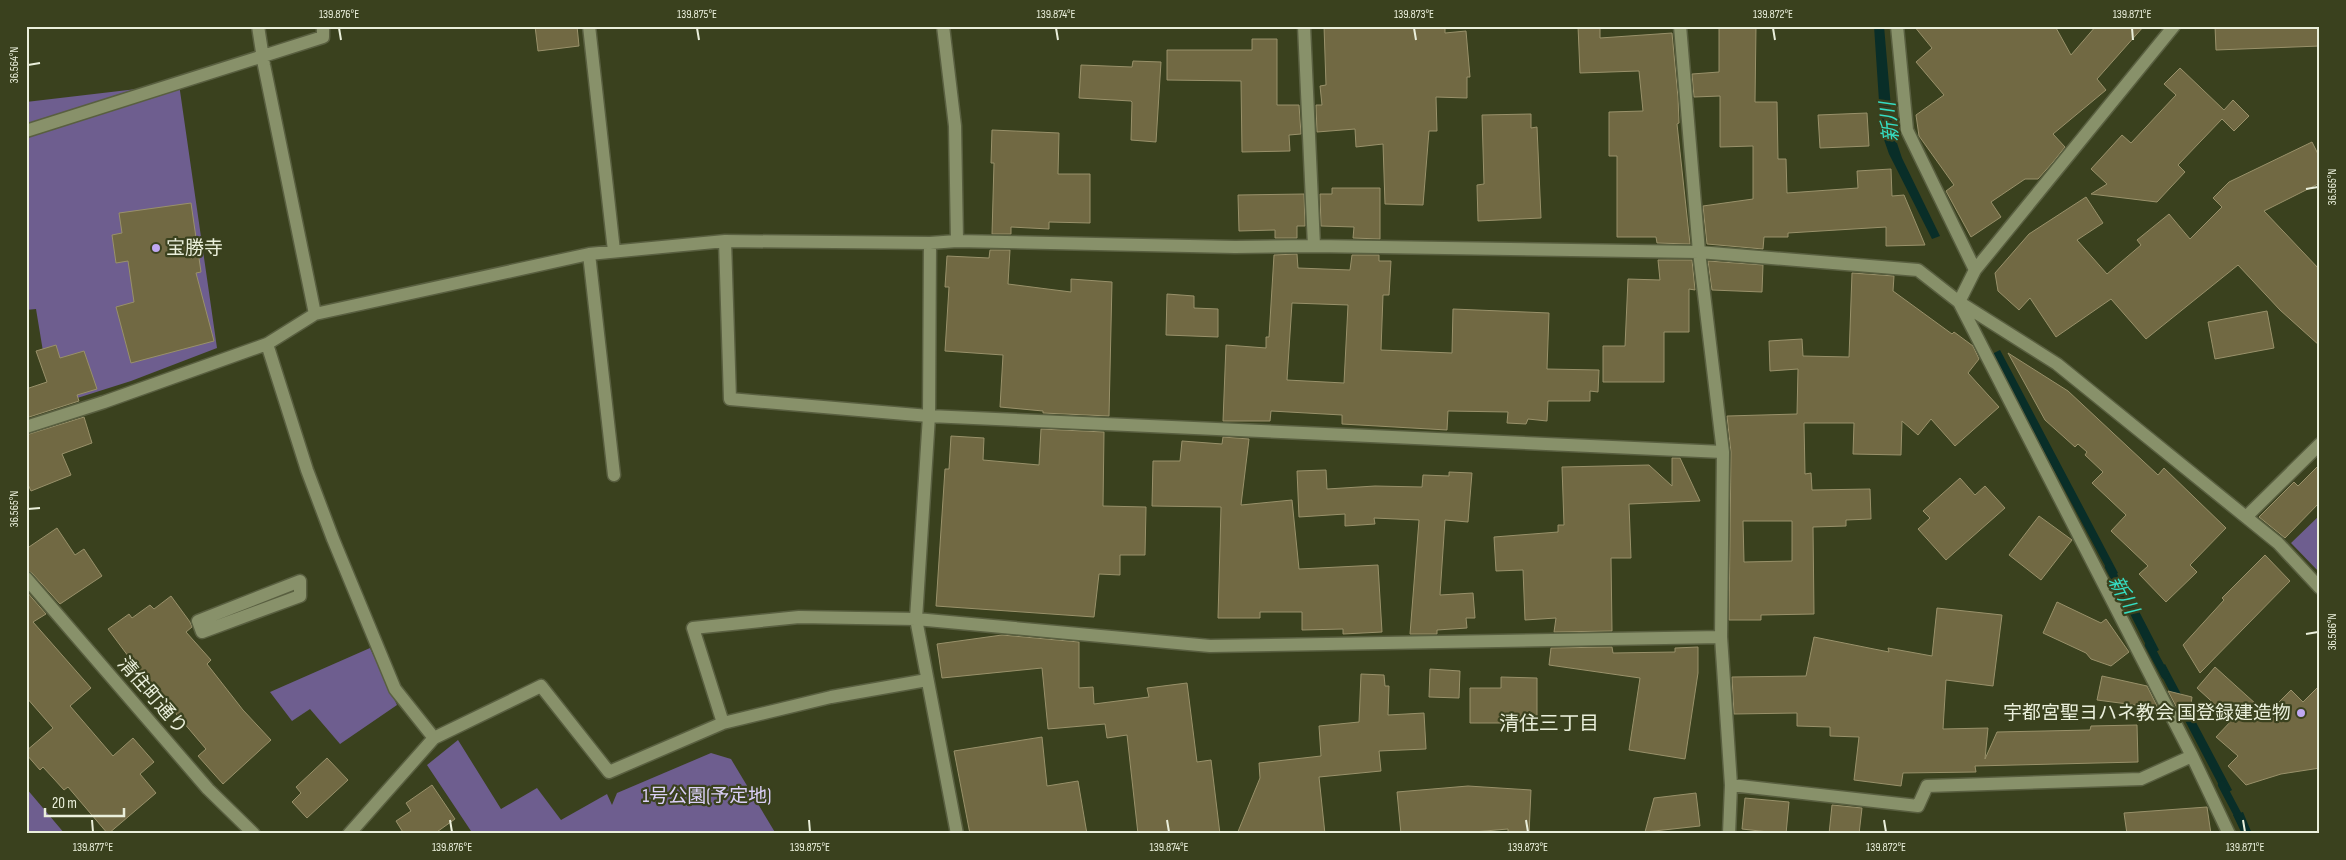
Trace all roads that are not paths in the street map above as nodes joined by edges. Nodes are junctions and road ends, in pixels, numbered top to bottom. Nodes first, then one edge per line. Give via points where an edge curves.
1 (258, 26) edge
2 (324, 26) edge
3 (589, 26) edge
4 (943, 26) edge
5 (1304, 26) edge
6 (1680, 26) edge
7 (1896, 26) edge
8 (2168, 29) edge
9 (26, 131) edge
10 (725, 241) junction
11 (957, 241) junction
12 (930, 243) junction
13 (1314, 246) junction
14 (614, 251) junction
15 (1699, 252) junction
16 (589, 254) junction
17 (1975, 270) junction
18 (1959, 302) junction
19 (315, 314) junction
20 (267, 344) junction
21 (929, 416) junction
22 (26, 427) edge
23 (2320, 444) edge
24 (1723, 452) junction
25 (614, 475) dead end
26 (2246, 517) junction
27 (26, 578) edge
28 (2320, 588) edge
29 (916, 619) junction
30 (202, 632) joint
31 (1721, 637) junction
32 (927, 680) junction
33 (723, 723) junction
34 (434, 738) junction
35 (2192, 756) junction
36 (1732, 785) junction
37 (254, 834) edge
38 (349, 834) edge
39 (957, 834) edge
40 (1729, 834) edge
41 (2229, 834) edge

1 - 19 street
2 - 9 street via 323,37
3 - 14 street
4 - 11 street via 955,126
5 - 13 street
6 - 15 street
7 - 17 street via 1907,130
8 - 17 street
10 - 12 street
10 - 14 street
10 - 21 street via 730,399
11 - 12 street
11 - 13 street
12 - 21 street
13 - 15 street
14 - 16 street
15 - 18 street via 1918,270
15 - 24 street
16 - 19 street
16 - 25 street
17 - 18 street
18 - 26 street via 2057,364
18 - 35 street
19 - 20 street
20 - 22 street
20 - 34 street via 310,479 395,689
21 - 24 street
21 - 29 street
23 - 26 street
24 - 31 street
26 - 28 street via 2278,543
27 - 37 street, 清住町通り via 208,789
29 - 31 street via 1210,646
29 - 32 street
29 - 33 street via 799,617 694,628
30 - 30 street via 300,596 300,581 198,621
31 - 36 street
32 - 33 street via 831,697
32 - 39 street
33 - 34 street via 609,772 541,686
34 - 38 street
35 - 36 street via 2141,779 1927,786 1918,806
35 - 41 street
36 - 40 street

